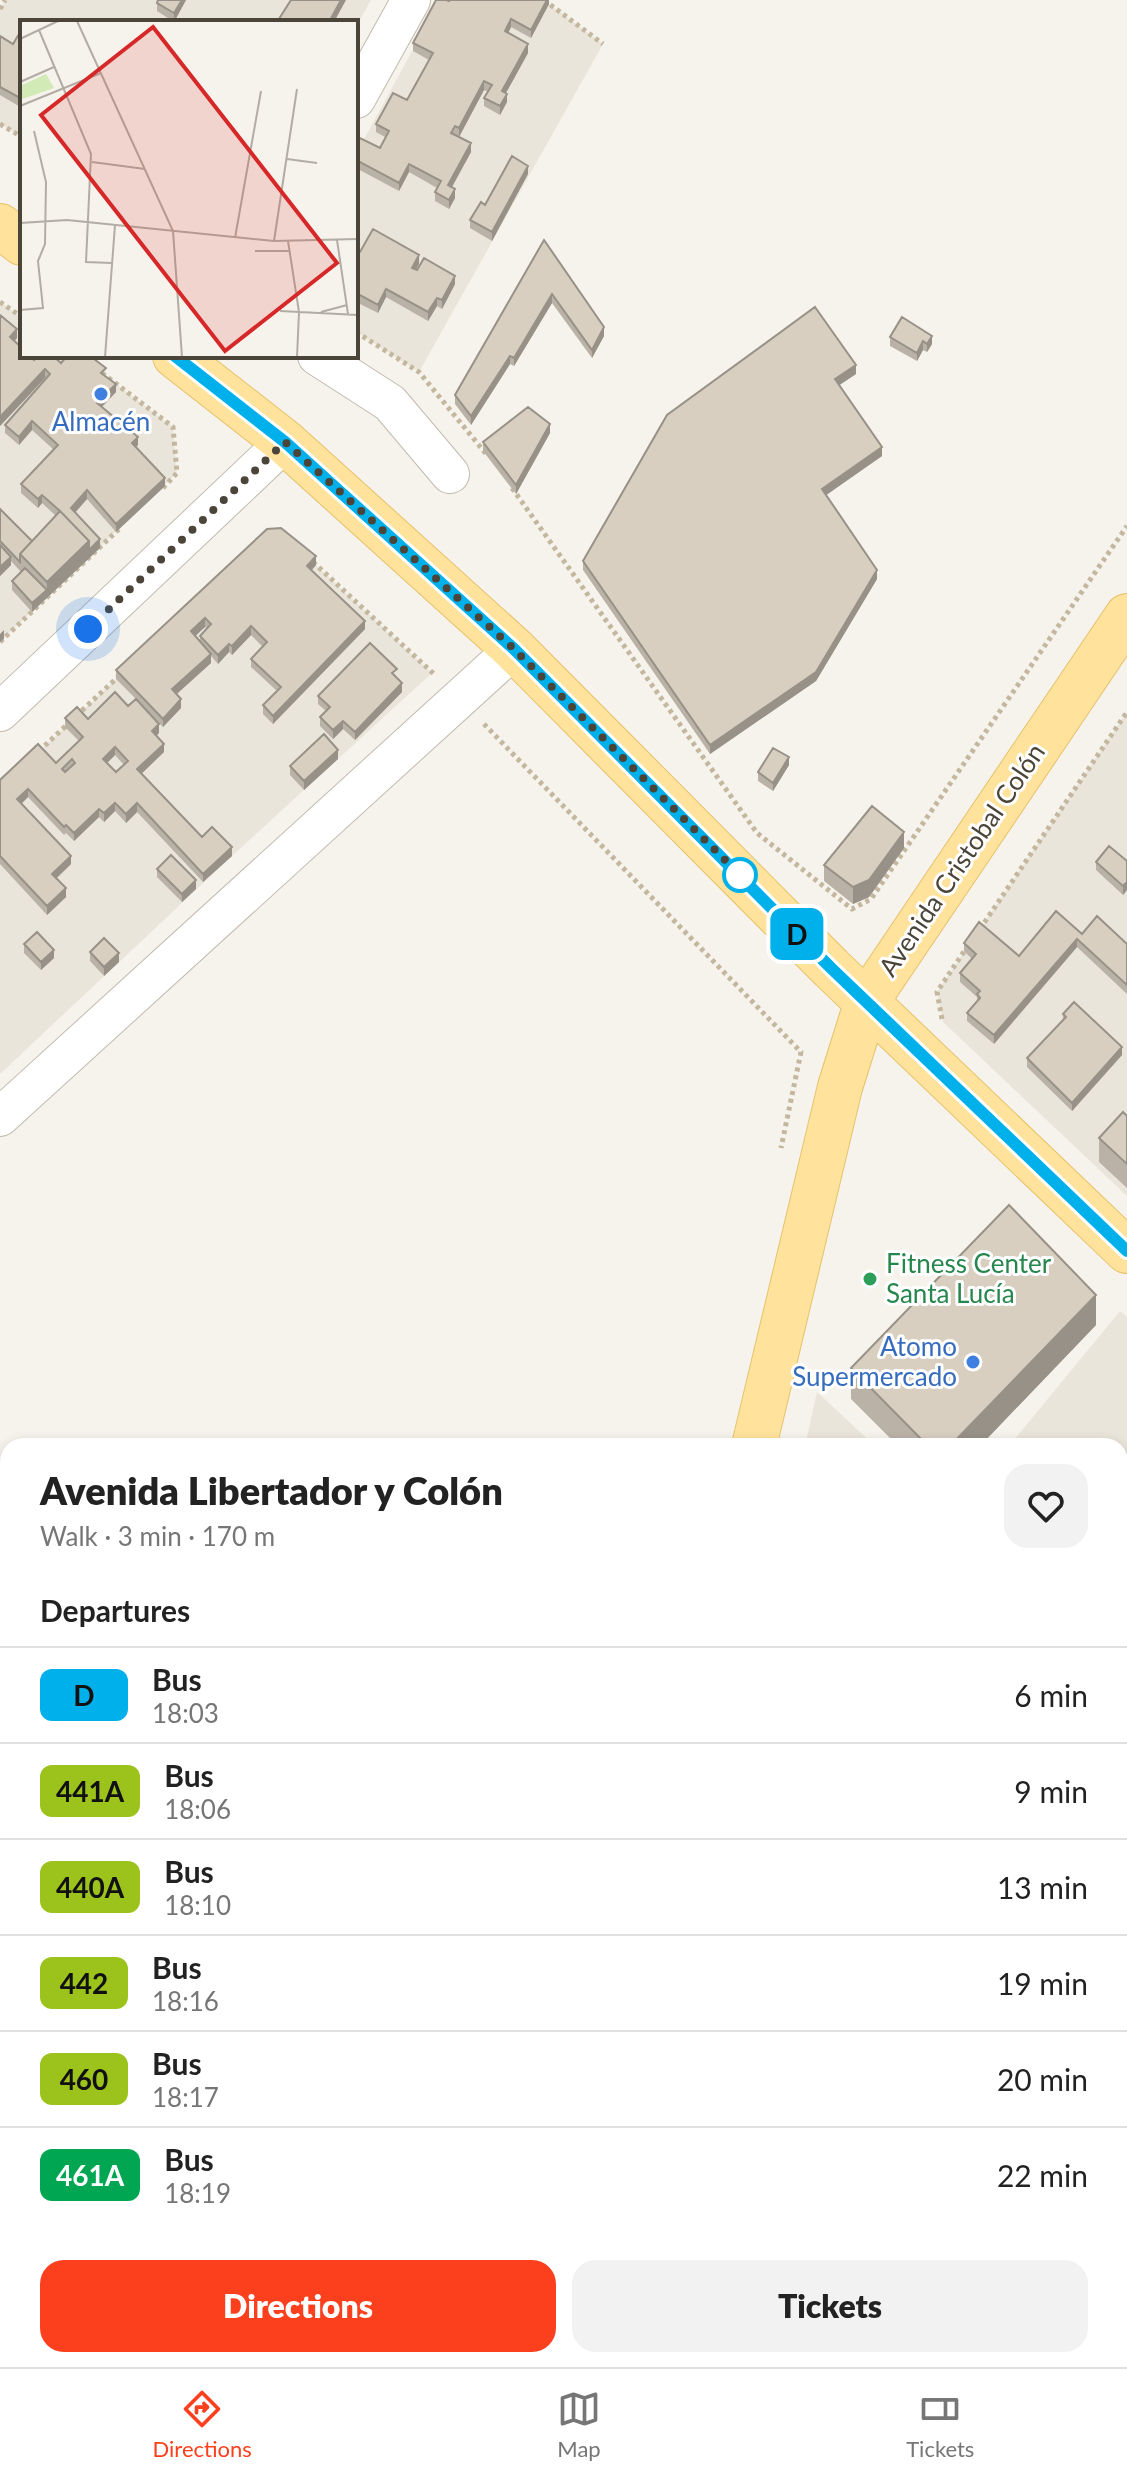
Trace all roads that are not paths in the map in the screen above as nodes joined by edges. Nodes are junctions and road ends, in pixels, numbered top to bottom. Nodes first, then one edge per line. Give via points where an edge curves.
1 (411, 0) edge
2 (358, 95) edge
3 (0, 226) edge
4 (20, 241) edge
5 (320, 358) edge
6 (197, 363) edge
7 (285, 442) junction
8 (450, 474) dead end
9 (1127, 616) edge
10 (514, 649) junction
11 (0, 712) edge
12 (867, 1001) junction
13 (0, 1117) edge
14 (1127, 1251) edge
15 (756, 1438) edge

1 - 2 street
3 - 4 main road
5 - 8 street via 390,403
6 - 7 main road
7 - 10 main road
7 - 11 street
9 - 12 main road, Avenida Cristobal Colón
10 - 12 main road
10 - 13 street
12 - 14 main road
12 - 15 main road, Avenida Cristobal Colón via 840,1087

